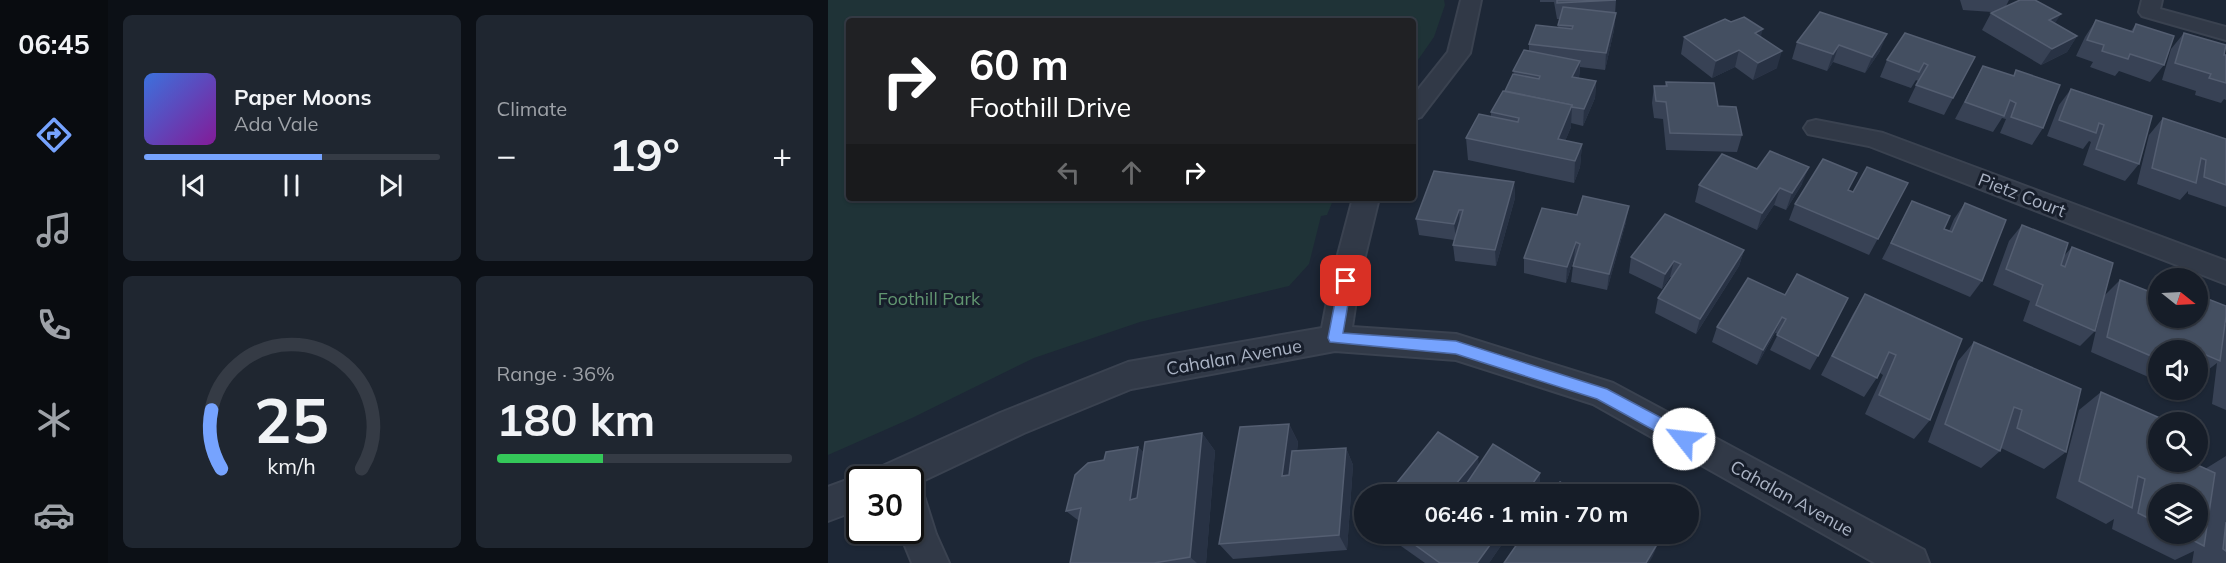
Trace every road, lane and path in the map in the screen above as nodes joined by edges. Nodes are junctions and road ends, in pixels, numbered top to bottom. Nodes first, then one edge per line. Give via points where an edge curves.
1 (1471, 0) edge
2 (2152, 0) edge
3 (2226, 34) edge
4 (1416, 108) edge
5 (1816, 128) dead end
6 (1365, 201) edge
7 (2226, 273) edge
8 (1335, 338) junction
9 (924, 472) edge
10 (846, 497) edge
11 (828, 504) edge
12 (922, 544) edge
13 (931, 563) edge
14 (1911, 563) edge

1 - 4 street via 1459,53
2 - 3 street via 2149,12
5 - 7 street, Pietz Court via 1874,139
6 - 8 street
8 - 9 street, Cahalan Avenue via 1128,376 1012,423
8 - 14 street, Cahalan Avenue via 1456,347 1602,393
10 - 11 street
12 - 13 street

